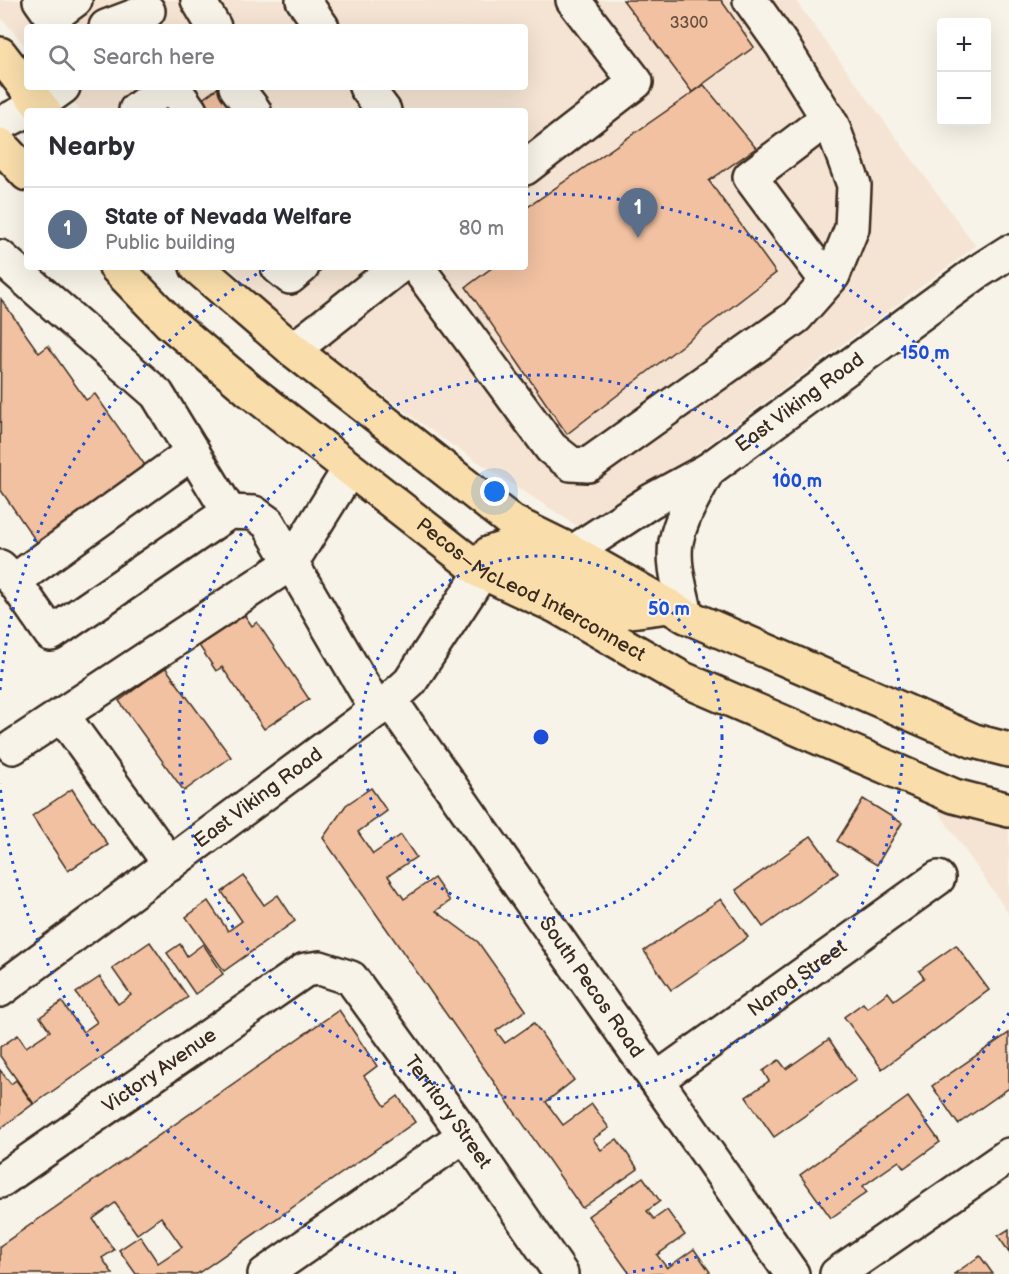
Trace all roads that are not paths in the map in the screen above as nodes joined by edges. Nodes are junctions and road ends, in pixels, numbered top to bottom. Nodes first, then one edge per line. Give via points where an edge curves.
1 (40, 0) edge
2 (75, 0) edge
3 (198, 0) edge
4 (303, 0) edge
5 (573, 0) edge
6 (750, 0) edge
7 (147, 13) edge
8 (115, 24) edge
9 (212, 24) edge
10 (320, 24) edge
11 (15, 68) edge
12 (38, 90) edge
13 (162, 90) edge
14 (175, 90) edge
15 (238, 90) edge
16 (258, 90) edge
17 (368, 90) edge
18 (49, 101) edge
19 (0, 107) edge
20 (34, 108) edge
21 (139, 108) edge
22 (188, 108) edge
23 (252, 108) edge
24 (272, 108) edge
25 (382, 108) edge
26 (24, 113) edge
27 (828, 118) junction
28 (0, 124) edge
29 (0, 145) edge
30 (528, 166) edge
31 (24, 171) edge
32 (1009, 252) edge
33 (5, 269) edge
34 (119, 270) edge
35 (200, 270) edge
36 (282, 270) edge
37 (298, 270) edge
38 (394, 270) edge
39 (419, 270) edge
40 (827, 281) junction
41 (292, 350) junction
42 (193, 452) junction
43 (350, 470) junction
44 (708, 470) junction
45 (229, 512) junction
46 (573, 552) junction
47 (291, 563) junction
48 (482, 572) junction
49 (7, 574) edge
50 (678, 611) junction
51 (384, 705) junction
52 (62, 715) junction
53 (13, 747) dead end
54 (1009, 750) edge
55 (1009, 810) edge
56 (170, 864) junction
57 (938, 878) dead end
58 (321, 968) joint
59 (0, 990) edge
60 (656, 1080) junction
61 (465, 1135) junction
62 (1009, 1155) edge
63 (0, 1181) edge
64 (265, 1274) edge
65 (561, 1274) edge
66 (792, 1274) edge
67 (837, 1274) edge

1 - 2 street via 52,17
3 - 9 street
4 - 10 street
5 - 30 street via 636,82
6 - 27 street
7 - 8 street
11 - 19 street
12 - 18 main road
13 - 21 street
14 - 22 street
15 - 23 street
16 - 24 street
17 - 25 street
18 - 20 street
26 - 28 street
27 - 40 street via 854,185 852,228
27 - 40 street via 750,177
29 - 31 main road
32 - 44 street, East Viking Road
33 - 42 street via 157,394
34 - 43 main road, Pecos–McLeod Interconnect via 170,323
35 - 41 main road
36 - 37 street via 290,277
38 - 41 street
39 - 40 street via 550,448 571,465 588,465 796,317
41 - 46 main road via 512,522
42 - 45 street
42 - 49 street
43 - 47 street
43 - 48 main road, Pecos–McLeod Interconnect
44 - 46 street, East Viking Road via 651,501
44 - 50 street, East Viking Road via 686,512 676,543
45 - 47 street, South Pecos Road via 254,513 268,523
45 - 49 street via 51,634
46 - 50 main road
47 - 51 street, South Pecos Road
47 - 52 street
48 - 50 main road via 490,553 505,548 559,581 623,612
48 - 51 street, East Viking Road via 410,682
48 - 55 main road, Pecos–McLeod Interconnect via 556,606 683,679 954,796
50 - 54 main road via 974,741
51 - 56 street, East Viking Road
51 - 60 street, South Pecos Road
52 - 53 street
52 - 56 street
56 - 59 street, East Viking Road
57 - 60 street, Narod Street
58 - 61 street, Territory Street via 351,978
58 - 63 street, Victory Avenue via 305,970
60 - 66 street, South Pecos Road
61 - 64 street
61 - 65 street, Territory Street
62 - 67 street

